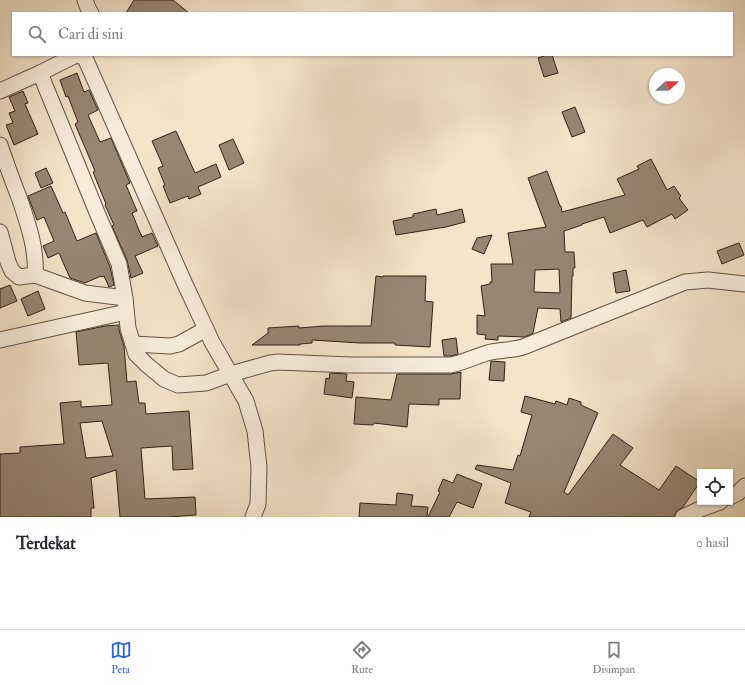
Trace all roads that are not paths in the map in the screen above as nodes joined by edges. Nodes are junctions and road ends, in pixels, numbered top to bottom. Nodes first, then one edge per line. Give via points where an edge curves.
1 (85, 0) edge
2 (90, 12) edge
3 (74, 56) edge
4 (88, 57) edge
5 (40, 73) junction
6 (0, 92) edge
7 (0, 145) edge
8 (0, 232) edge
9 (35, 275) junction
10 (745, 284) edge
11 (126, 305) junction
12 (203, 331) junction
13 (0, 340) edge
14 (133, 344) junction
15 (227, 376) junction
16 (745, 486) edge
17 (733, 496) edge
18 (712, 505) edge
19 (253, 517) edge
20 (683, 517) edge

1 - 2 street
3 - 5 street
4 - 12 street
5 - 6 street
5 - 11 street via 119,264
7 - 9 street via 28,224 35,255
8 - 9 street via 12,271 19,277
9 - 11 street
10 - 15 street via 708,280 685,282 518,349 492,352 458,364 350,365 278,362
11 - 13 street
11 - 14 street via 128,328
12 - 14 street via 170,346
12 - 15 street via 212,342
14 - 15 street via 136,354 146,364 164,379 178,385 206,383
15 - 19 street via 246,401 255,431 259,467 258,504
16 - 17 street
18 - 20 street

